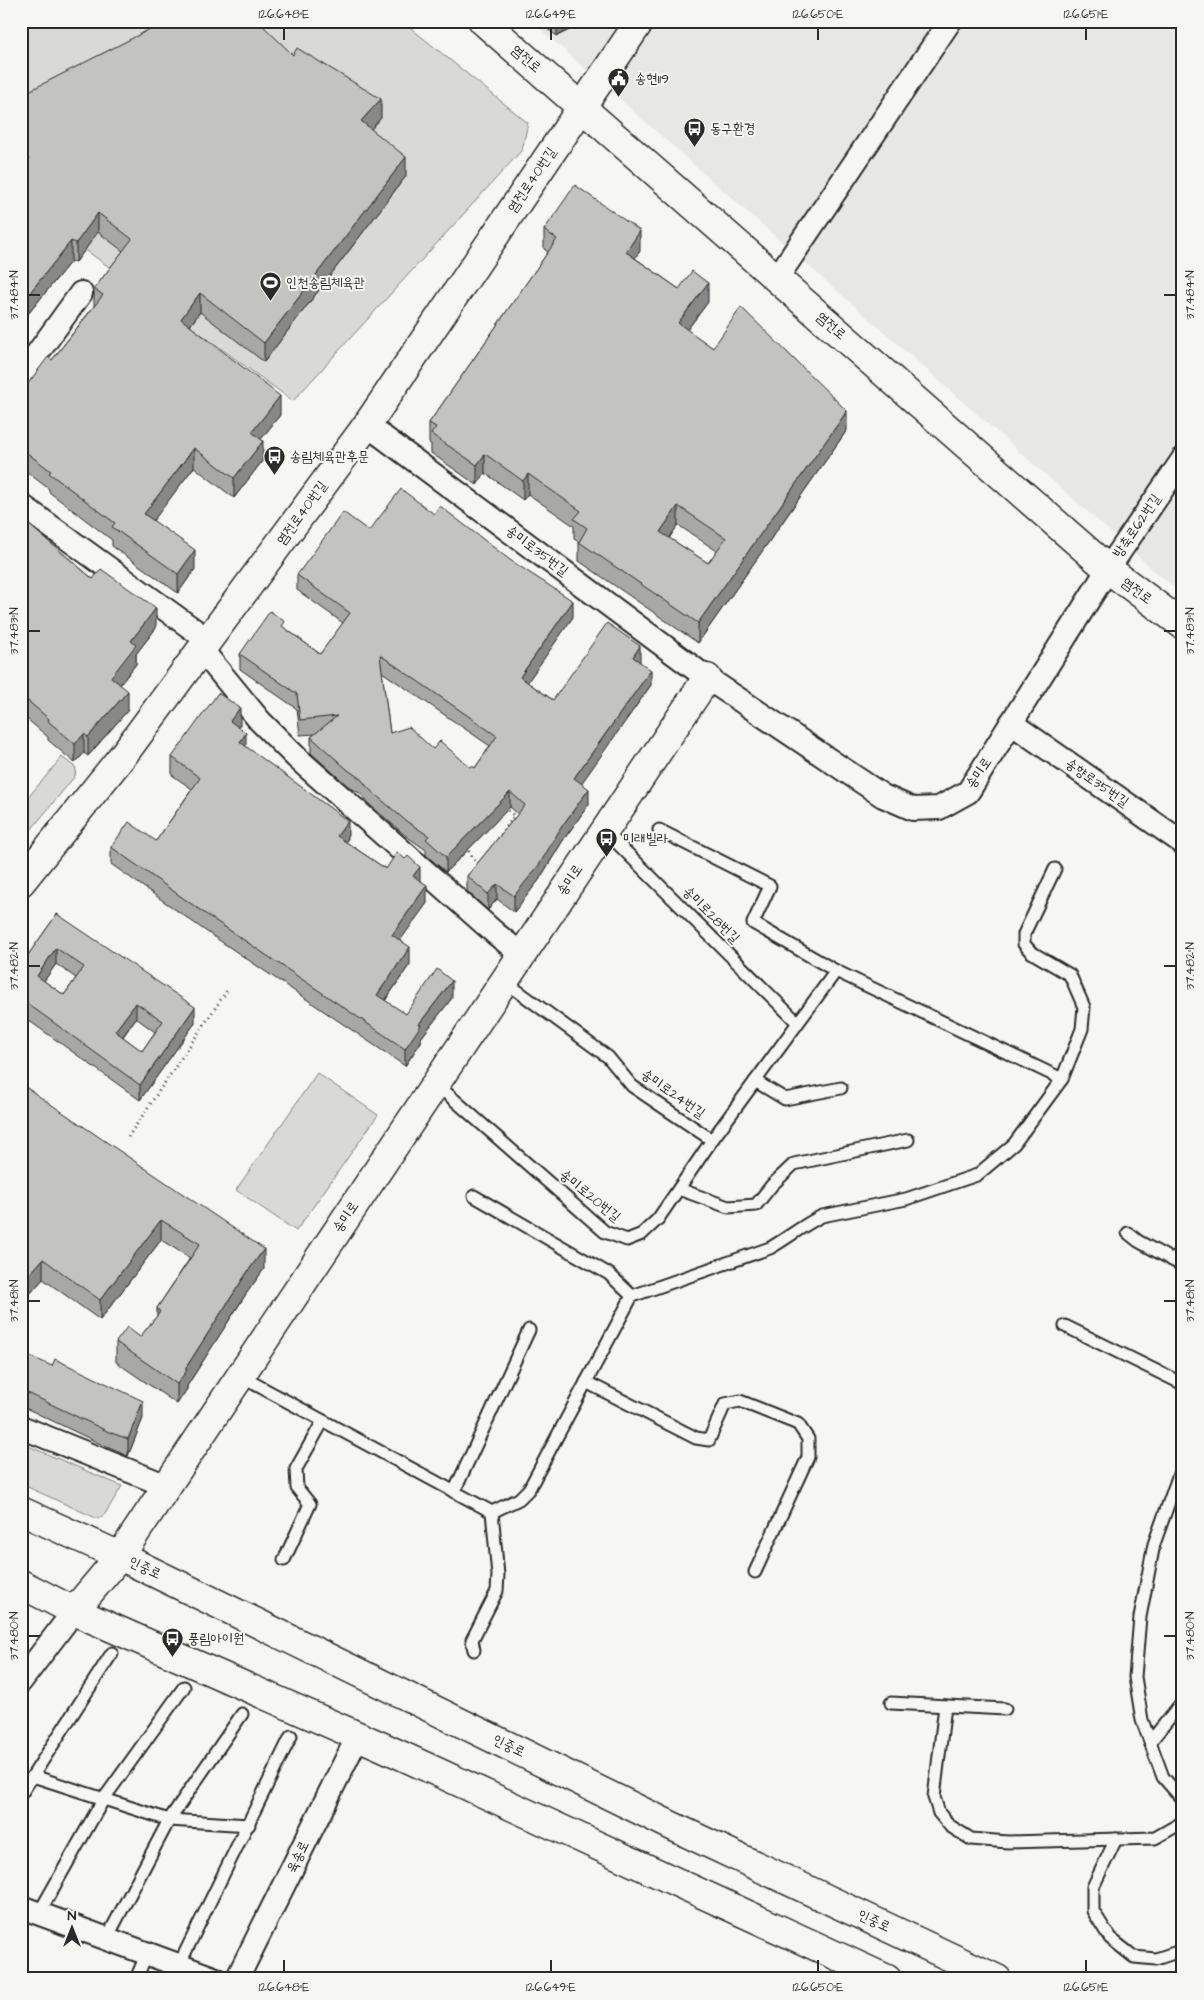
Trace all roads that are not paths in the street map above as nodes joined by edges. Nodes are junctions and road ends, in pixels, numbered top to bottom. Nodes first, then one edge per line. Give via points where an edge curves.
1 (483, 21) edge
2 (640, 21) edge
3 (950, 21) edge
4 (582, 107) junction
5 (777, 278) junction
6 (81, 293) dead end
7 (21, 376) edge
8 (367, 424) junction
9 (1183, 459) edge
10 (21, 505) edge
11 (1108, 569) junction
12 (1183, 625) edge
13 (205, 645) junction
14 (707, 678) junction
15 (1011, 723) junction
16 (604, 830) junction
17 (659, 830) dead end
18 (1183, 843) edge
19 (1055, 869) dead end
20 (21, 882) edge
21 (521, 954) junction
22 (836, 971) junction
23 (503, 981) junction
24 (797, 1022) junction
25 (1062, 1079) junction
26 (755, 1081) junction
27 (435, 1083) junction
28 (841, 1088) dead end
29 (712, 1140) junction
30 (908, 1140) dead end
31 (679, 1188) junction
32 (474, 1196) dead end
33 (1128, 1234) dead end
34 (1183, 1251) edge
35 (1178, 1263) edge
36 (632, 1296) junction
37 (1065, 1326) dead end
38 (529, 1330) dead end
39 (240, 1376) junction
40 (586, 1382) junction
41 (1183, 1384) edge
42 (323, 1421) junction
43 (21, 1428) edge
44 (1183, 1463) edge
45 (166, 1486) junction
46 (454, 1492) junction
47 (21, 1511) edge
48 (492, 1512) junction
49 (120, 1556) junction
50 (284, 1560) dead end
51 (755, 1572) dead end
52 (21, 1584) edge
53 (74, 1611) junction
54 (474, 1650) dead end
55 (112, 1653) dead end
56 (21, 1681) edge
57 (184, 1687) dead end
58 (891, 1703) dead end
59 (1183, 1704) edge
60 (945, 1706) junction
61 (1005, 1708) dead end
62 (242, 1714) dead end
63 (291, 1736) dead end
64 (358, 1736) junction
65 (1150, 1742) junction
66 (33, 1776) junction
67 (21, 1794) edge
68 (103, 1800) junction
69 (1183, 1800) edge
70 (170, 1820) junction
71 (1183, 1822) edge
72 (249, 1825) junction
73 (1116, 1839) junction
74 (30, 1910) edge
75 (107, 1938) junction
76 (1183, 1950) edge
77 (146, 1953) junction
78 (179, 1965) junction
79 (136, 1979) edge
80 (216, 1979) edge
81 (237, 1979) edge
82 (886, 1979) edge
83 (997, 1979) edge

1 - 4 street, 염전로
2 - 4 street, 염전로40번길
3 - 5 street
4 - 5 street, 염전로
4 - 8 street, 염전로40번길
5 - 11 street, 염전로
6 - 7 street
8 - 13 street, 염전로40번길
8 - 14 street, 송미로35번길
9 - 11 street, 방축로62번길
10 - 13 street
11 - 12 street, 염전로
11 - 15 street, 송미로
13 - 20 street, 염전로40번길 via 124,754
13 - 21 street via 260,721 297,758
14 - 15 street, 송미로 via 882,796 913,809 939,808 968,792
14 - 16 street, 송미로
15 - 18 street, 송향로35번길
16 - 21 street, 송미로
16 - 24 lane, 송미로28번길
17 - 22 lane via 770,886 753,923
19 - 25 lane via 1024,934 1024,944 1031,952 1070,975 1084,1007 1082,1029
21 - 23 street, 송미로
22 - 24 lane
22 - 25 lane
23 - 27 street, 송미로
23 - 29 lane, 송미로24번길 via 608,1058 632,1086
24 - 26 lane
25 - 36 lane via 1014,1144 977,1175 906,1199 822,1216 770,1248
26 - 28 lane via 785,1099
26 - 29 lane
27 - 31 lane, 송미로20번길 via 606,1232 627,1240 642,1234 658,1219
27 - 39 street, 송미로
29 - 31 lane, 송미로20번길
30 - 31 lane via 794,1164 772,1184 756,1205 728,1207
32 - 36 lane via 609,1274
33 - 35 lane
34 - 35 lane
36 - 40 lane
37 - 41 lane
38 - 46 lane
39 - 42 lane
39 - 45 street, 송미로
40 - 48 lane via 529,1489 519,1499
40 - 51 lane via 696,1438 709,1440 725,1404 740,1401 798,1424 808,1439 808,1457
42 - 46 lane
42 - 50 lane via 296,1470 297,1488 310,1504
43 - 45 street
44 - 65 lane via 1154,1544 1140,1617 1135,1677 1142,1720
45 - 49 street, 송미로
46 - 48 lane
47 - 49 street, 인중로
48 - 54 lane via 497,1591 472,1640
49 - 53 street, 송미로
49 - 83 street, 인중로 via 665,1822
52 - 53 street
53 - 56 street
53 - 64 street
55 - 66 lane
57 - 68 lane
58 - 60 lane
59 - 65 lane
60 - 61 lane
60 - 73 lane via 934,1797 939,1814 950,1826 971,1839 1008,1842
62 - 70 lane
63 - 72 lane
64 - 81 street, 육송로
64 - 82 street
65 - 69 lane via 1163,1777
66 - 67 lane
66 - 68 lane
68 - 70 lane
68 - 74 lane
70 - 72 lane
70 - 75 lane
71 - 73 lane via 1155,1838
72 - 78 lane
73 - 76 lane via 1092,1886 1093,1911 1110,1938 1134,1957 1156,1959
74 - 75 street
75 - 77 street
77 - 78 street
77 - 79 lane
78 - 80 street

